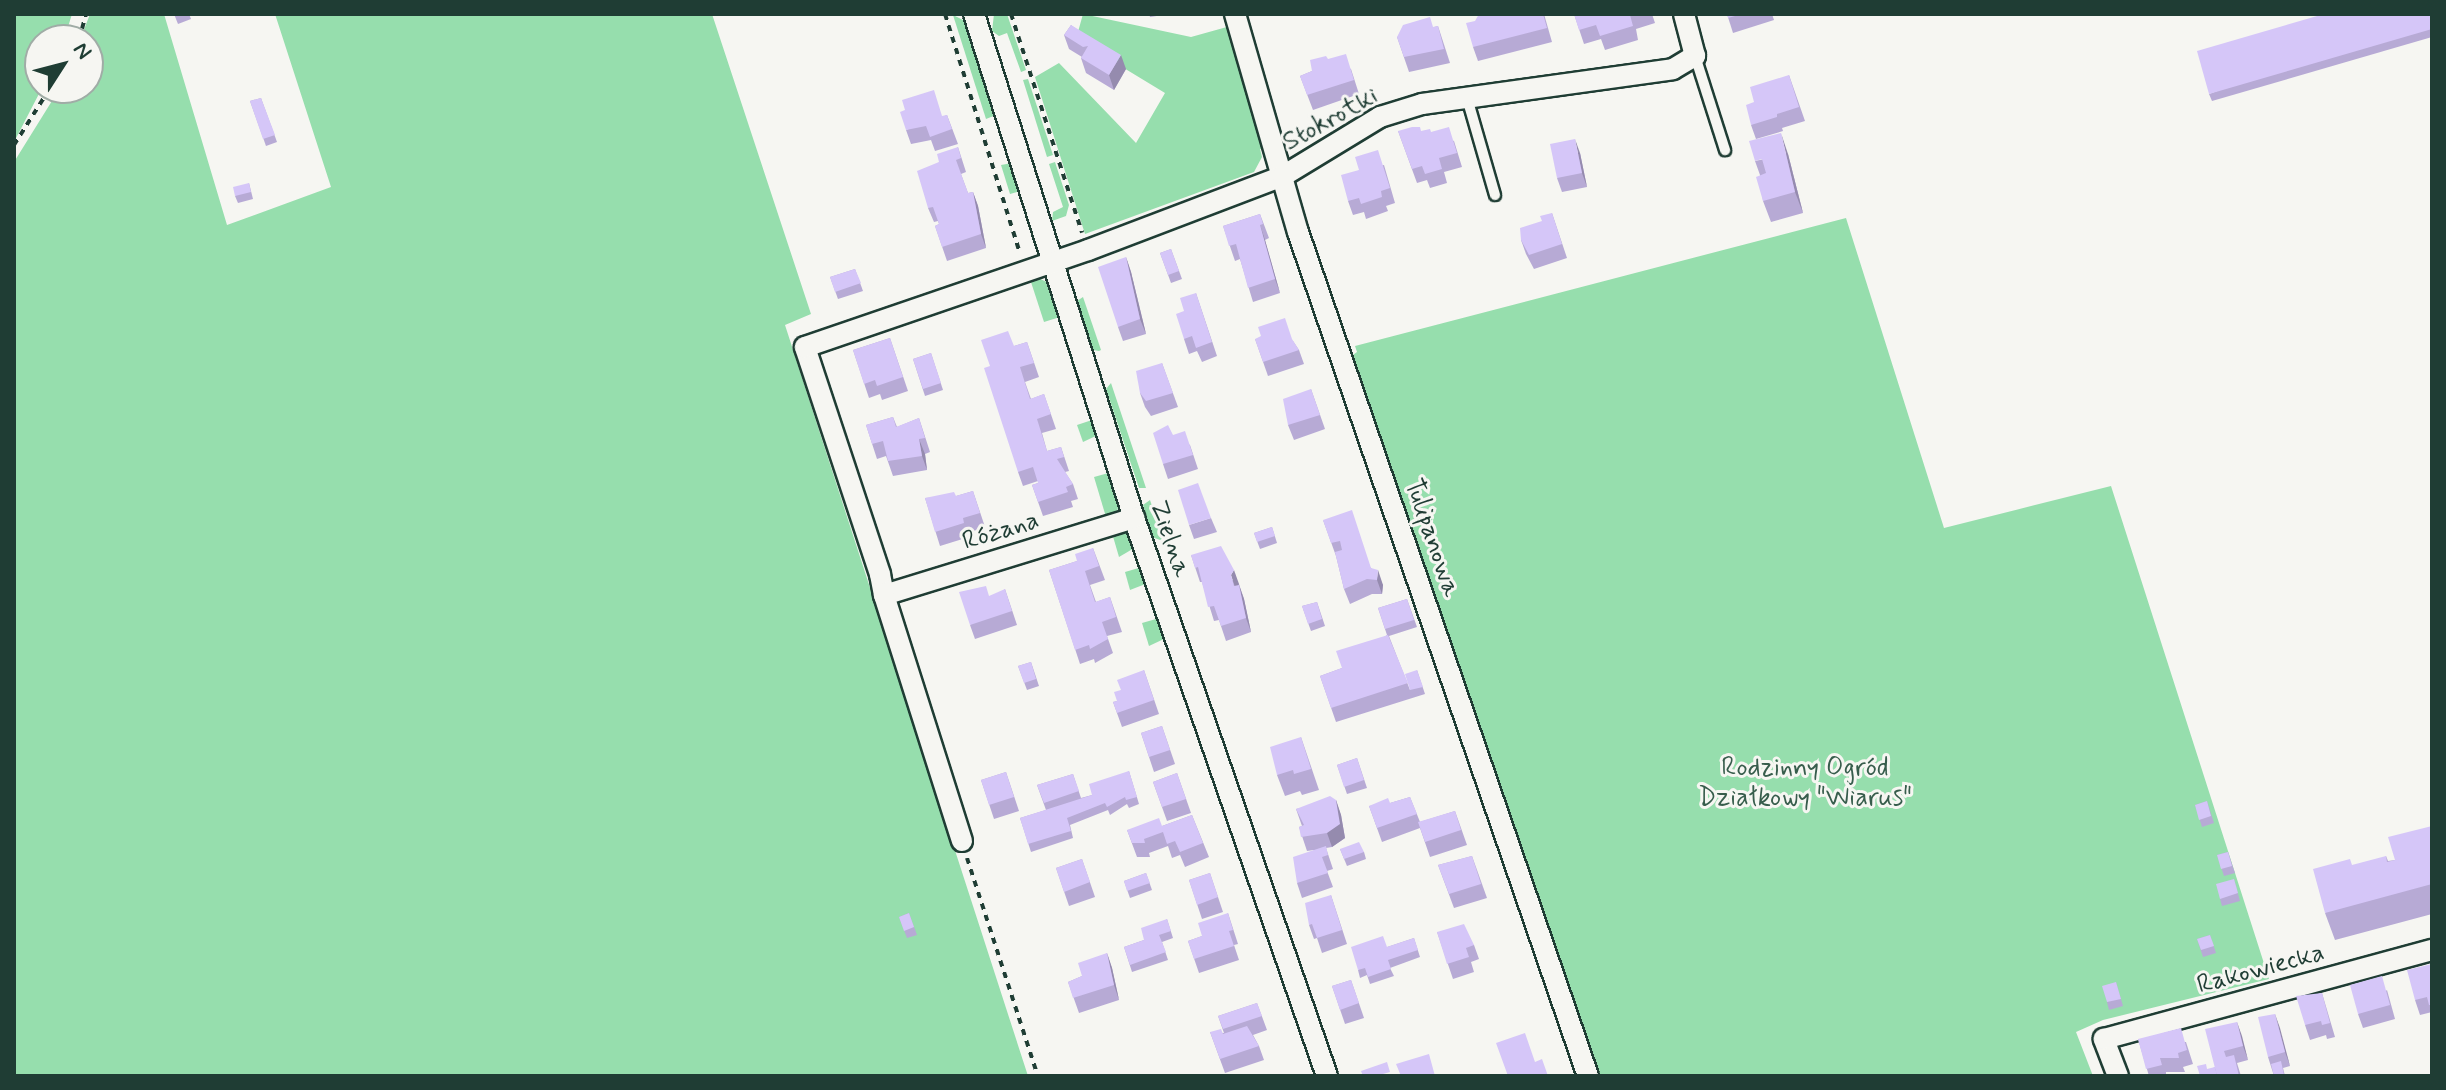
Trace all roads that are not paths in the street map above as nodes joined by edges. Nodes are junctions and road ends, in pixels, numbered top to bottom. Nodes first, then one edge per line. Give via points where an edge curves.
1 (974, 14) edge
2 (1235, 14) edge
3 (1684, 14) edge
4 (1695, 56) junction
5 (1467, 98) junction
6 (1725, 150) dead end
7 (1283, 176) junction
8 (1495, 195) dead end
9 (1053, 262) junction
10 (1134, 518) junction
11 (884, 595) junction
12 (962, 841) road end
13 (2432, 950) edge
14 (1327, 1076) edge
15 (1588, 1076) edge
16 (2118, 1076) edge

1 - 9 street, Zielna
2 - 7 street, Tulipanowa
3 - 4 street
4 - 5 street, Stokrotki via 1673,69
4 - 6 lane
5 - 7 street, Stokrotki via 1380,117
5 - 8 lane
7 - 9 street, Stokrotki
7 - 15 street, Tulipanowa
9 - 10 street, Zielna
9 - 11 street, Stokrotki via 805,347
10 - 11 street, Różana
10 - 14 street, Zielna
11 - 12 street
13 - 16 street, Rakowiecka via 2104,1039

